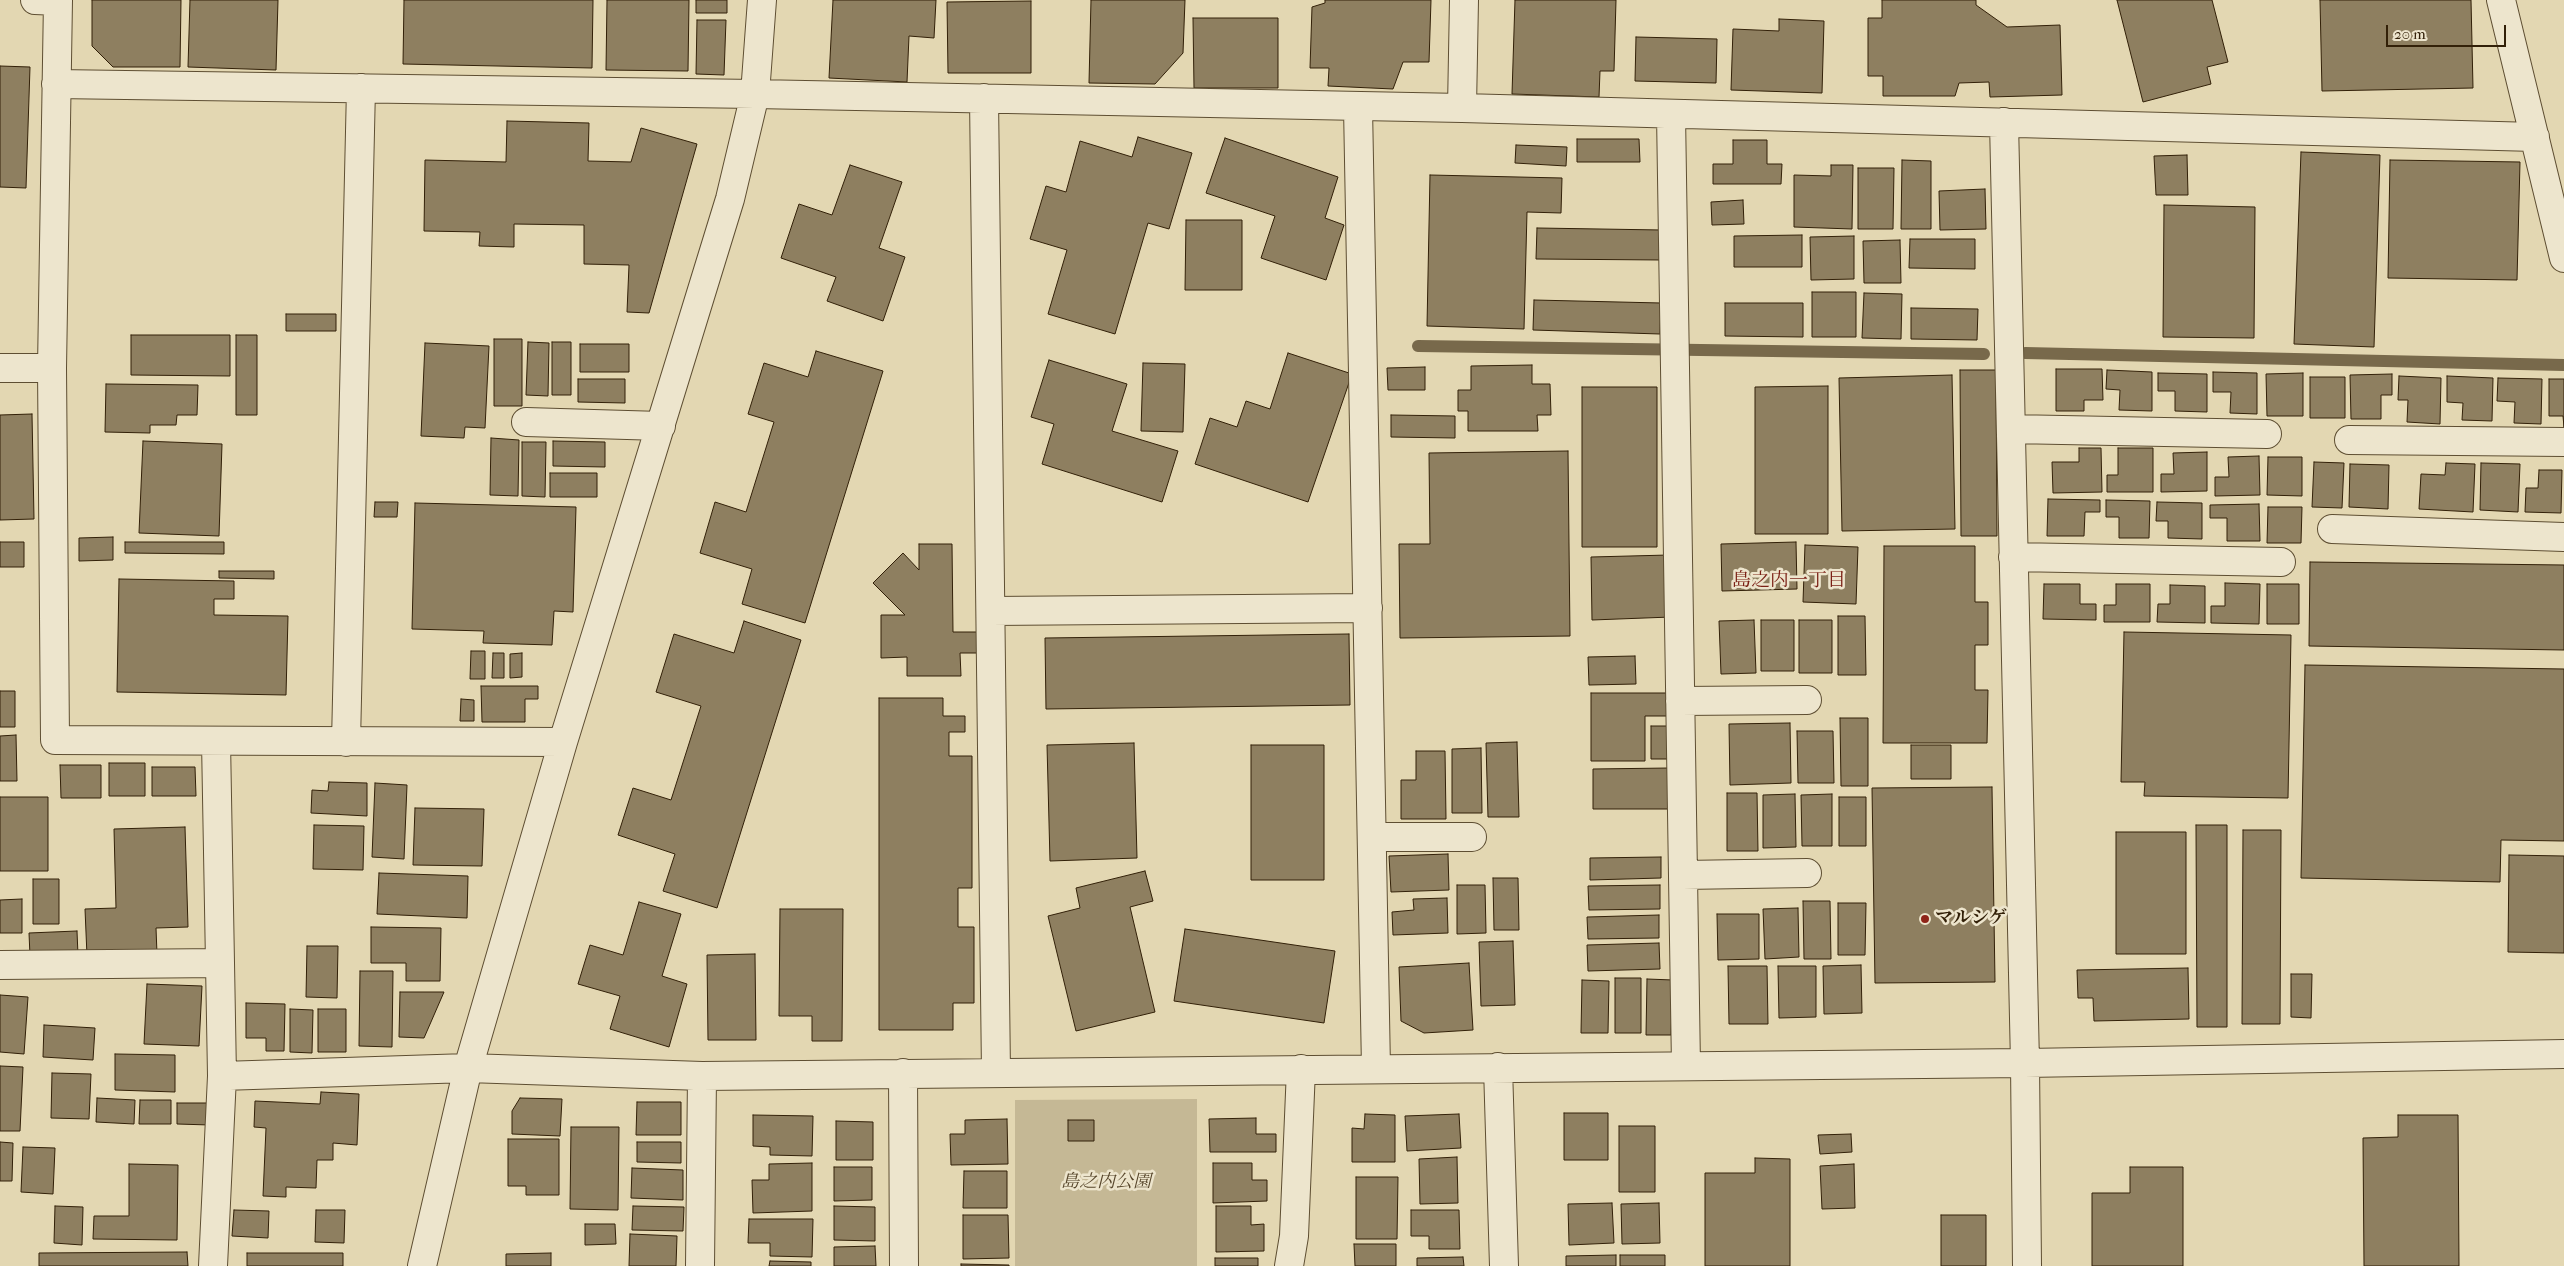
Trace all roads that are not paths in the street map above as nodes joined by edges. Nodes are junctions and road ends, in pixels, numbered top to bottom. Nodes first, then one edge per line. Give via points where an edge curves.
1 (35, 0) edge
2 (58, 0) edge
3 (762, 0) edge
4 (1464, 0) edge
5 (2501, 0) edge
6 (56, 84) junction
7 (361, 88) junction
8 (755, 94) junction
9 (984, 98) junction
10 (1358, 107) junction
11 (1462, 108) junction
12 (1671, 114) junction
13 (2004, 122) junction
14 (2535, 137) junction
15 (2564, 258) edge
16 (0, 368) edge
17 (52, 368) junction
18 (526, 422) dead end
19 (661, 426) junction
20 (2011, 429) junction
21 (2267, 434) dead end
22 (2349, 440) dead end
23 (2564, 442) edge
24 (2332, 529) dead end
25 (2564, 537) edge
26 (2013, 557) junction
27 (2282, 562) dead end
28 (1368, 608) junction
29 (991, 611) junction
30 (1807, 700) dead end
31 (1680, 701) junction
32 (216, 741) junction
33 (346, 742) junction
34 (563, 742) junction
35 (1472, 836) dead end
36 (1372, 837) junction
37 (1807, 874) dead end
38 (1683, 875) junction
39 (220, 964) junction
40 (0, 965) edge
41 (2564, 1054) edge
42 (2025, 1063) junction
43 (1686, 1066) junction
44 (1498, 1067) junction
45 (468, 1068) junction
46 (1376, 1068) junction
47 (1301, 1069) junction
48 (996, 1072) junction
49 (903, 1073) junction
50 (222, 1076) junction
51 (702, 1076) junction
52 (213, 1266) edge
53 (422, 1266) edge
54 (700, 1266) edge
55 (904, 1266) edge
56 (1289, 1266) edge
57 (1504, 1266) edge
58 (2027, 1266) edge

1 - 2 street
2 - 6 street
3 - 8 street
4 - 11 street
5 - 14 street
6 - 7 street
6 - 17 street
7 - 8 street
7 - 33 street
8 - 9 street
8 - 19 street via 730,199
9 - 10 street
9 - 29 street
10 - 11 street
10 - 28 street
11 - 12 street
12 - 13 street
12 - 31 street
13 - 14 street
13 - 20 street
14 - 15 street
16 - 17 street
17 - 32 street via 55,740
18 - 19 street
19 - 34 street
20 - 21 street
20 - 26 street
22 - 23 street
24 - 25 street
26 - 27 street
26 - 42 street
28 - 29 street
28 - 36 street
29 - 48 street
30 - 31 street
31 - 38 street
32 - 33 street
32 - 39 street
33 - 34 street
34 - 45 street
35 - 36 street
36 - 46 street
37 - 38 street
38 - 43 street
39 - 40 street
39 - 50 street
41 - 42 street
42 - 43 street
42 - 58 street
43 - 44 street
44 - 46 street
44 - 57 street
45 - 50 street
45 - 51 street
45 - 53 street
46 - 47 street
47 - 48 street
47 - 56 street via 1294,1236
48 - 49 street
49 - 51 street
49 - 55 street
50 - 52 street
51 - 54 street

